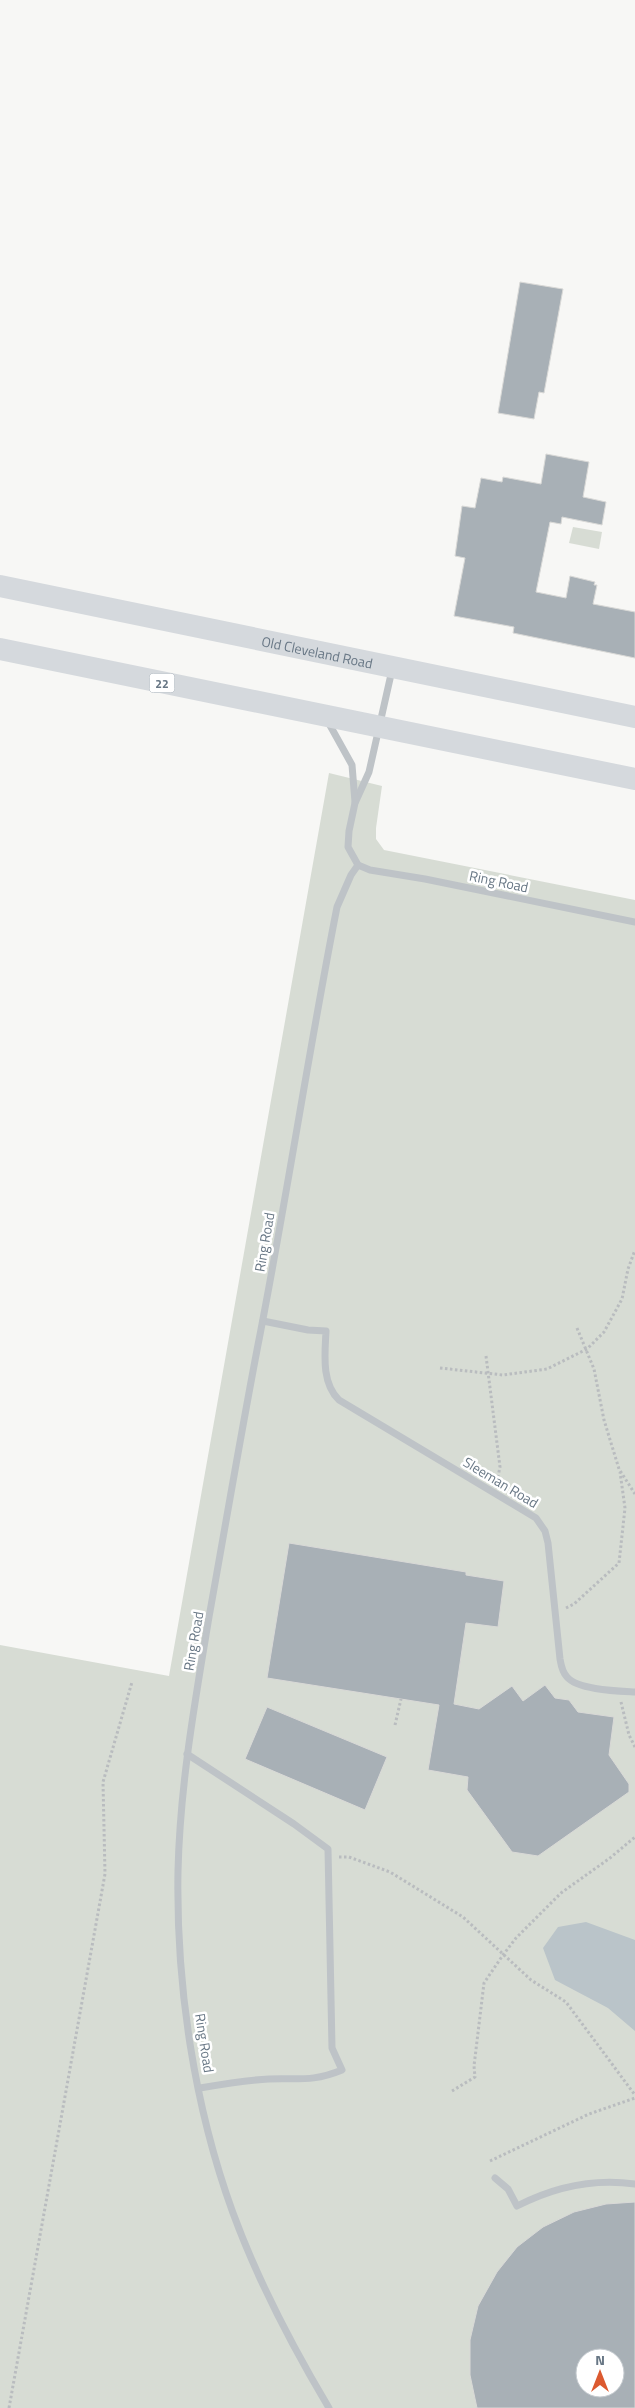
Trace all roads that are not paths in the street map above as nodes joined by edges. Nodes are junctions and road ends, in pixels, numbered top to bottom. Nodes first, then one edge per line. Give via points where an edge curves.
1 (0, 586) edge
2 (0, 649) edge
3 (393, 665) junction
4 (324, 716) junction
5 (635, 716) edge
6 (379, 727) junction
7 (635, 780) edge
8 (355, 803) junction
9 (358, 865) junction
10 (635, 922) edge
11 (262, 1321) junction
12 (635, 1692) edge
13 (188, 1754) junction
14 (200, 2088) junction
15 (495, 2178) dead end
16 (635, 2184) edge
17 (329, 2408) edge

1 - 3 highway, Old Cleveland Road
2 - 4 highway, 22
3 - 5 highway, Old Cleveland Road
3 - 6 lane
4 - 6 highway, 22
4 - 8 lane via 352,764
6 - 7 highway, 22
6 - 8 lane via 369,772
8 - 9 lane via 348,847
9 - 10 lane, Ring Road
9 - 11 lane, Ring Road via 337,907
11 - 12 lane, Sleeman Road via 326,1330 326,1378 339,1400 536,1518 545,1531 560,1658 568,1678 580,1685
11 - 13 lane, Ring Road
13 - 14 lane, Ring Road via 180,1832 179,1922 186,2007
13 - 14 lane via 318,1840 328,1850 332,2048 342,2070 305,2080 258,2080
14 - 17 lane, Ring Road via 233,2212 260,2278
15 - 16 lane via 508,2188 517,2206 572,2185 618,2181

